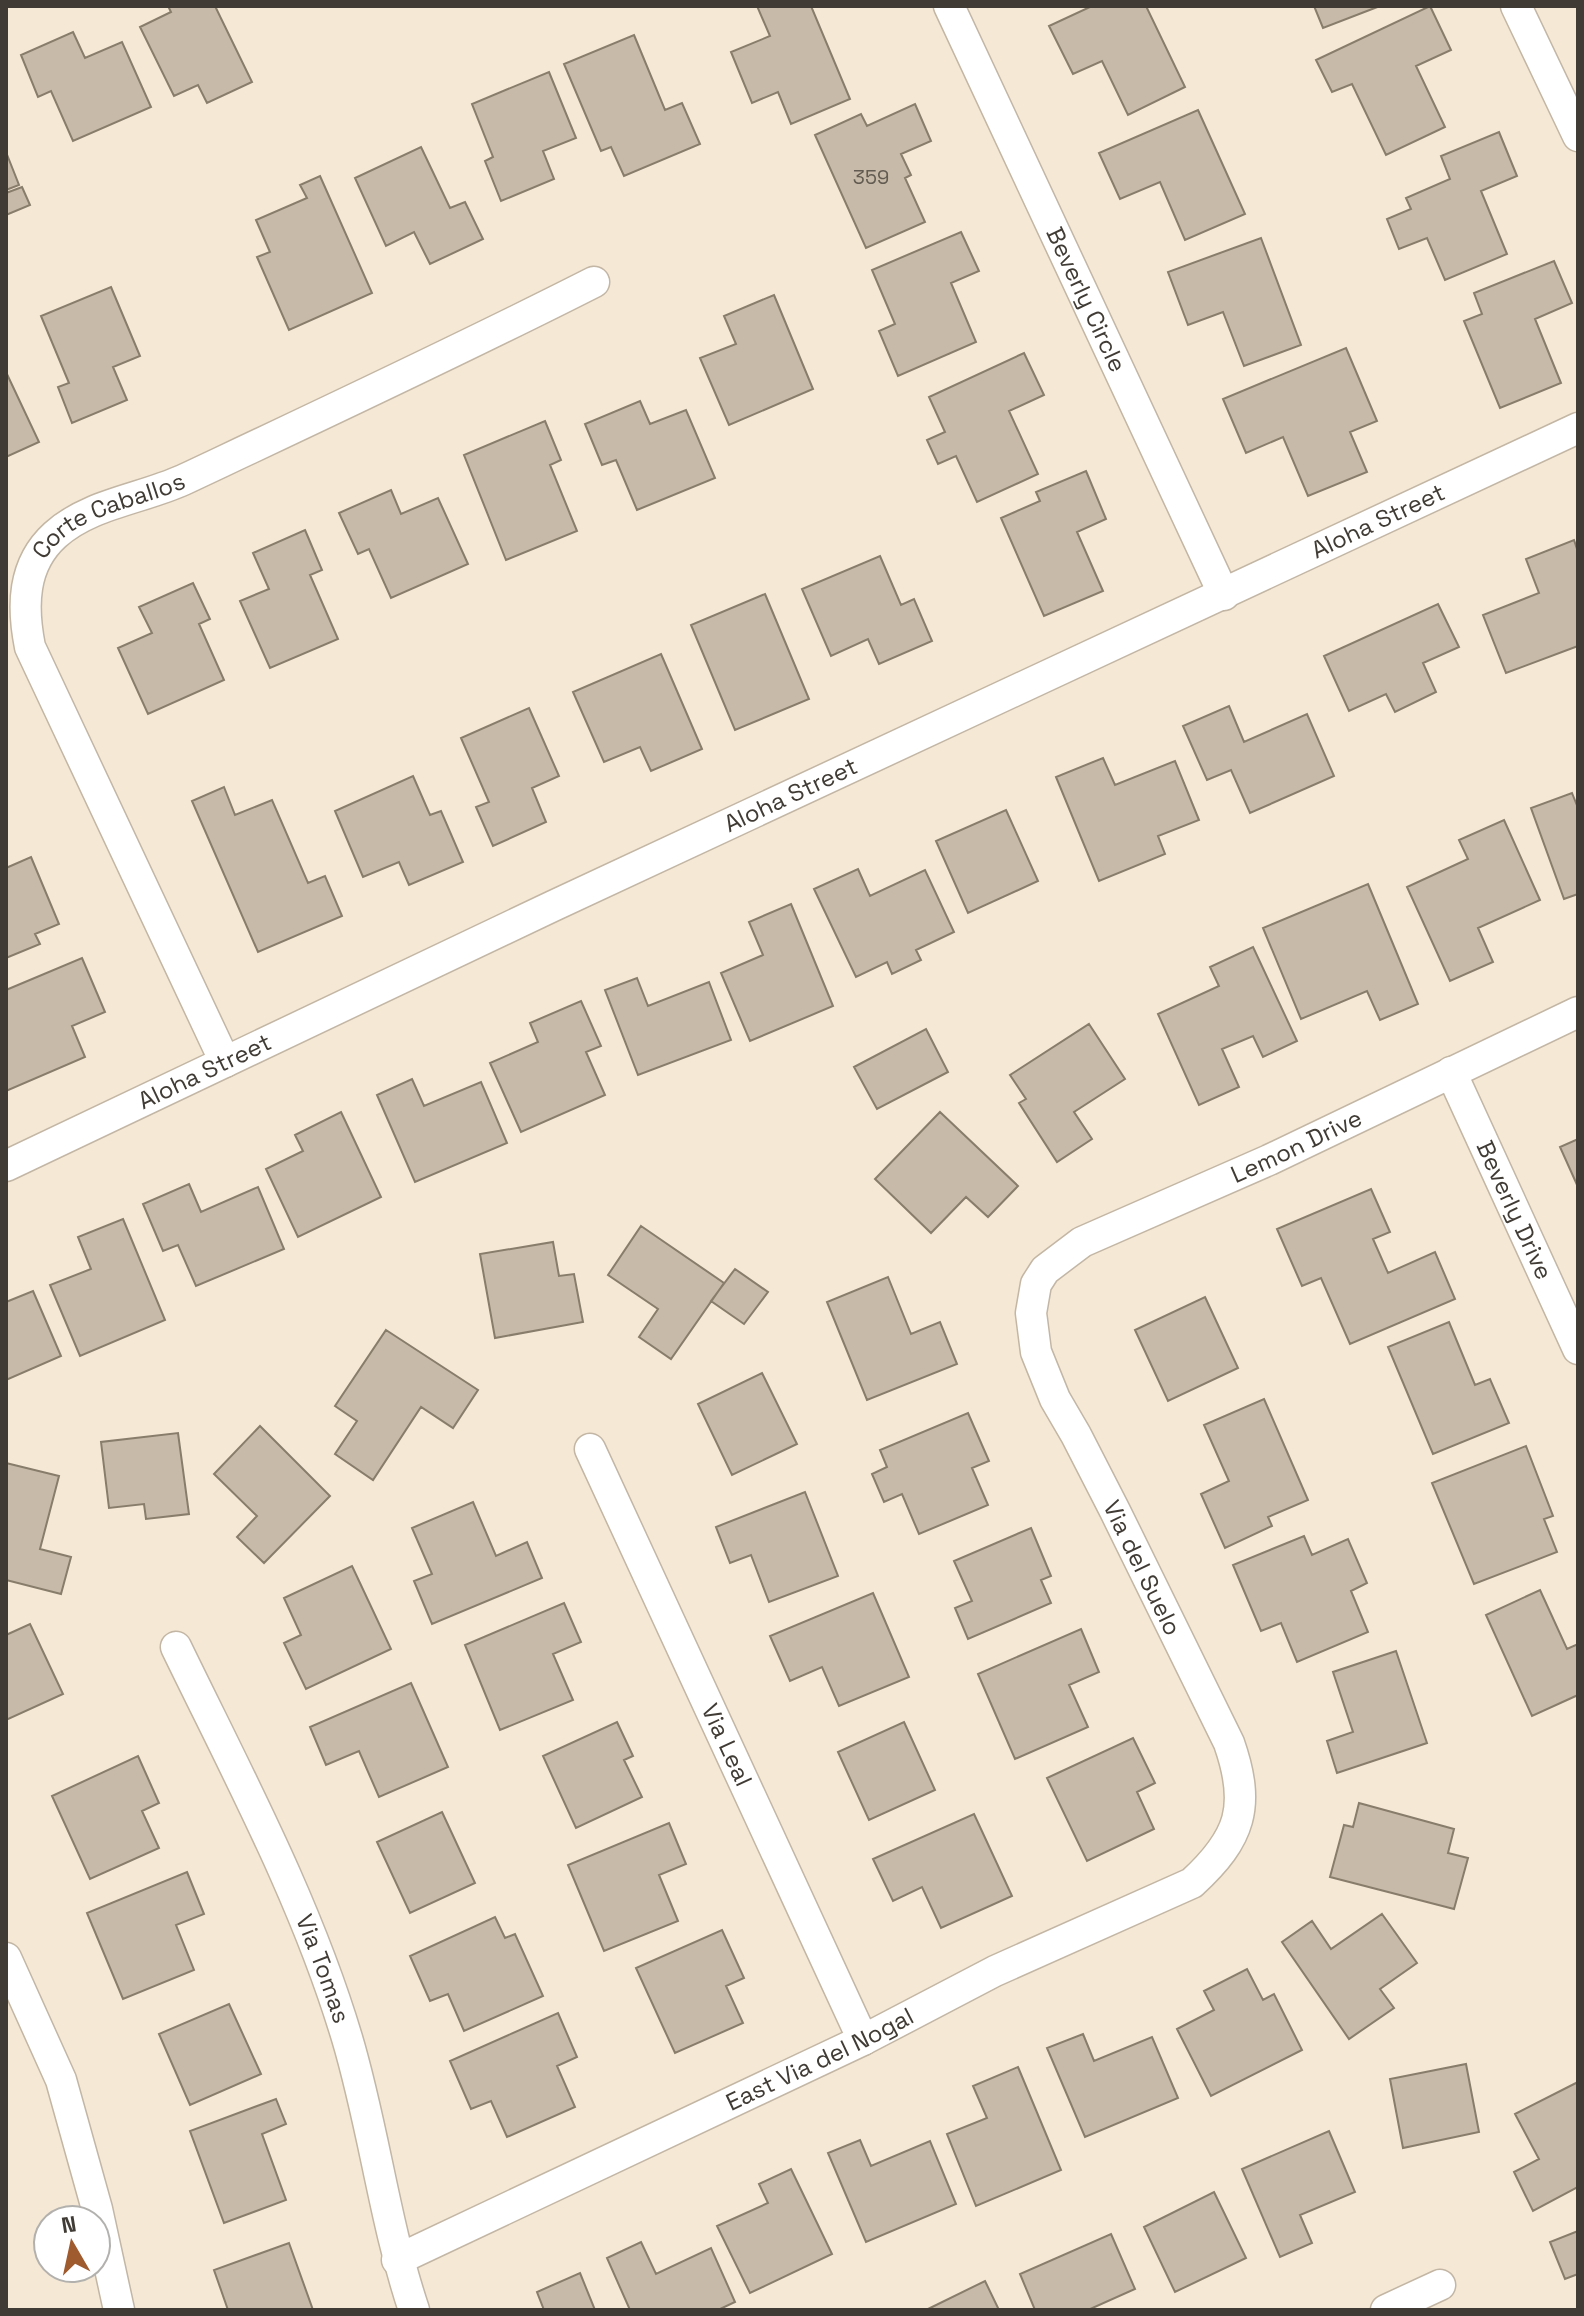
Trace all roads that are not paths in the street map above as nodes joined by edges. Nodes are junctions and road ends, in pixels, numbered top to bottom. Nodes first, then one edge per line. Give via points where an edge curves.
1 (949, 6) edge
2 (1516, 6) edge
3 (1578, 136) edge
4 (594, 282) dead end
5 (1578, 428) edge
6 (1224, 595) junction
7 (1578, 1012) edge
8 (225, 1062) junction
9 (1451, 1072) junction
10 (6, 1166) edge
11 (1033, 1296) joint
12 (1578, 1349) edge
13 (590, 1449) dead end
14 (176, 1647) dead end
15 (1230, 1841) joint
16 (6, 1958) edge
17 (863, 2040) junction
18 (397, 2260) junction
19 (1440, 2285) dead end
20 (119, 2310) edge
21 (414, 2310) edge
22 (1386, 2310) edge

1 - 6 street, Beverly Circle
2 - 3 street
4 - 8 street, Corte Caballos via 177,483 80,517 53,536 34,563 24,594 30,647
5 - 6 street, Aloha Street
6 - 8 street, Aloha Street
7 - 9 street, Lemon Drive
8 - 10 street, Aloha Street
9 - 11 street, Lemon Drive via 1082,1242 1045,1270
9 - 12 street, Beverly Drive
11 - 15 street, Via del Suelo via 1036,1352 1055,1399 1229,1743 1240,1775 1240,1809
13 - 17 street, Via Leal
14 - 18 street, Via Tomas via 248,1790 308,1929 363,2095
15 - 17 street, East Via del Nogal via 1192,1883 995,1971
16 - 20 street via 61,2080
17 - 18 street, East Via del Nogal
18 - 21 street, Via Tomas
19 - 22 street

